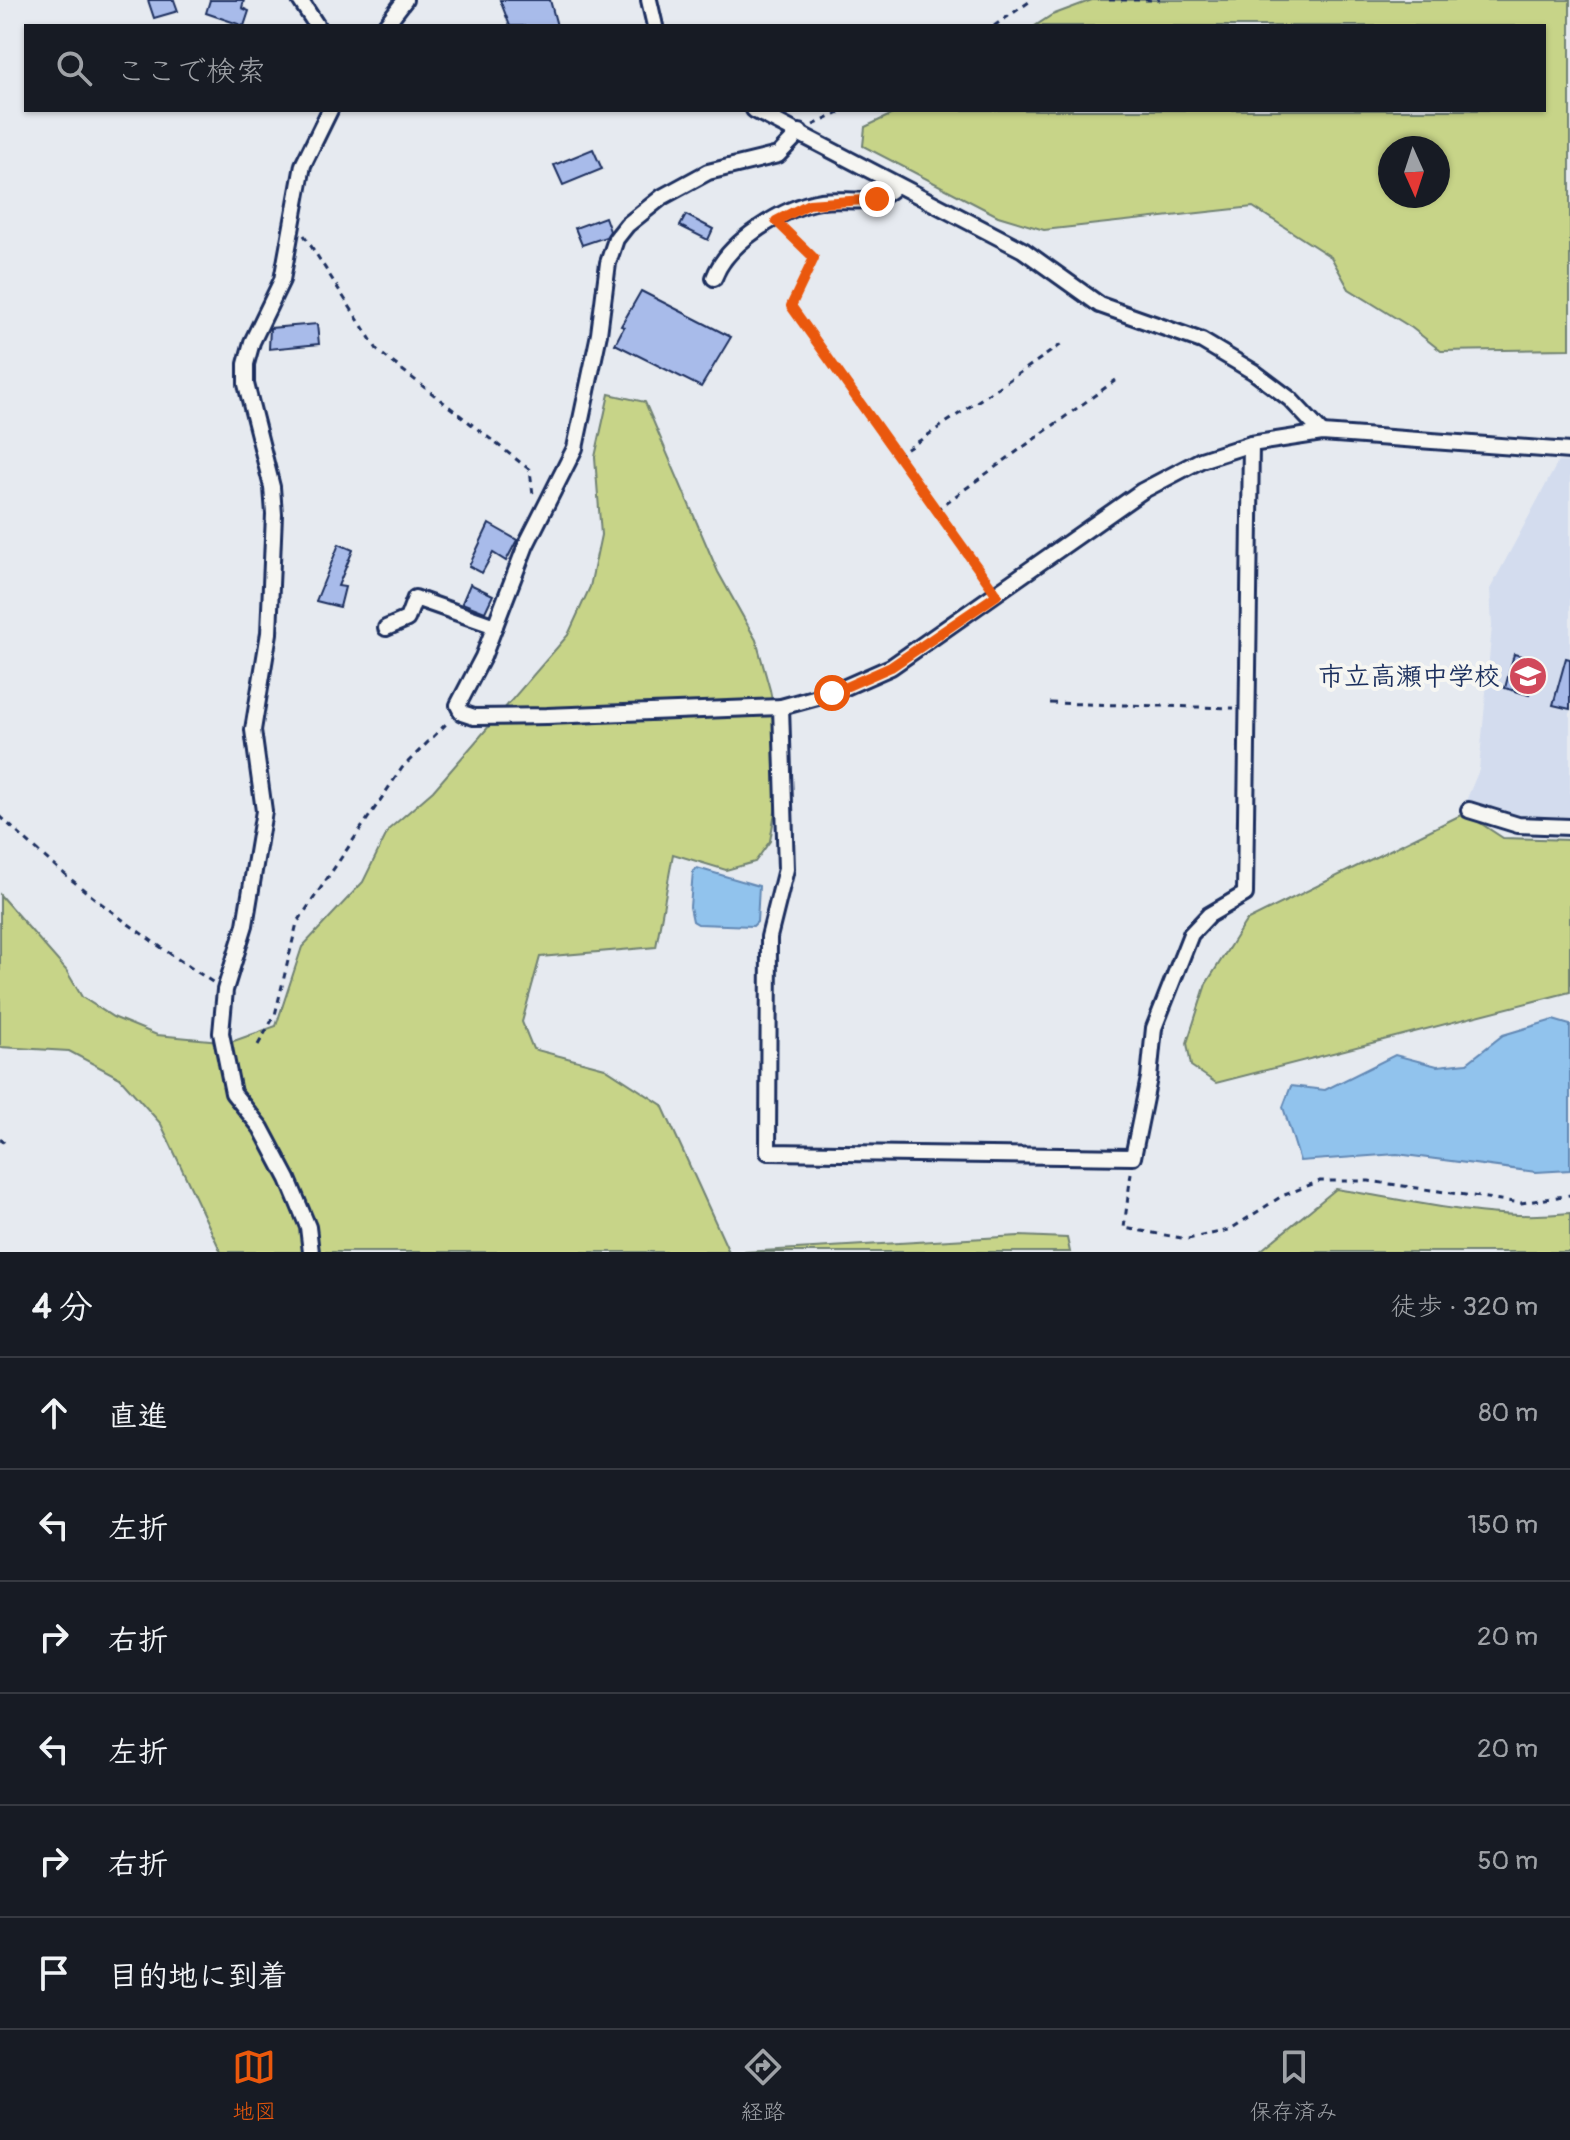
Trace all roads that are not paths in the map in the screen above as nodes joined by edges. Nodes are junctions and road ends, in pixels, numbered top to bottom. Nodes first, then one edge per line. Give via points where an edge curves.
1 (300, 0) edge
2 (405, 0) edge
3 (649, 0) edge
4 (316, 24) edge
5 (387, 24) edge
6 (655, 24) edge
7 (329, 112) edge
8 (758, 112) edge
9 (800, 132) junction
10 (896, 185) junction
11 (714, 278) dead end
12 (1322, 433) junction
13 (1251, 444) junction
14 (1570, 451) edge
15 (495, 626) junction
16 (386, 628) dead end
17 (781, 707) junction
18 (1469, 810) dead end
19 (1570, 827) edge
20 (311, 1252) edge

1 - 4 street
2 - 5 street
3 - 6 street
7 - 20 street via 303,165 282,280 246,364 274,514 269,633 253,730 264,811 245,925 225,990 221,1033 233,1093 261,1128 288,1179 308,1227
8 - 9 street
9 - 10 street
9 - 15 street via 778,155 708,172 662,197 616,239 575,448
10 - 11 street via 877,199 809,204 751,232 730,250
10 - 12 street via 1023,250 1100,305 1202,341 1228,356 1290,399
12 - 13 street
12 - 14 street
13 - 17 street via 1201,460 1142,491 891,667 832,693
13 - 17 street via 1245,894 1209,915 1191,934 1154,1028 1133,1157 768,1152 769,937 786,869
15 - 16 street via 415,598 407,619
15 - 17 street via 458,705 474,717
18 - 19 street via 1518,825

